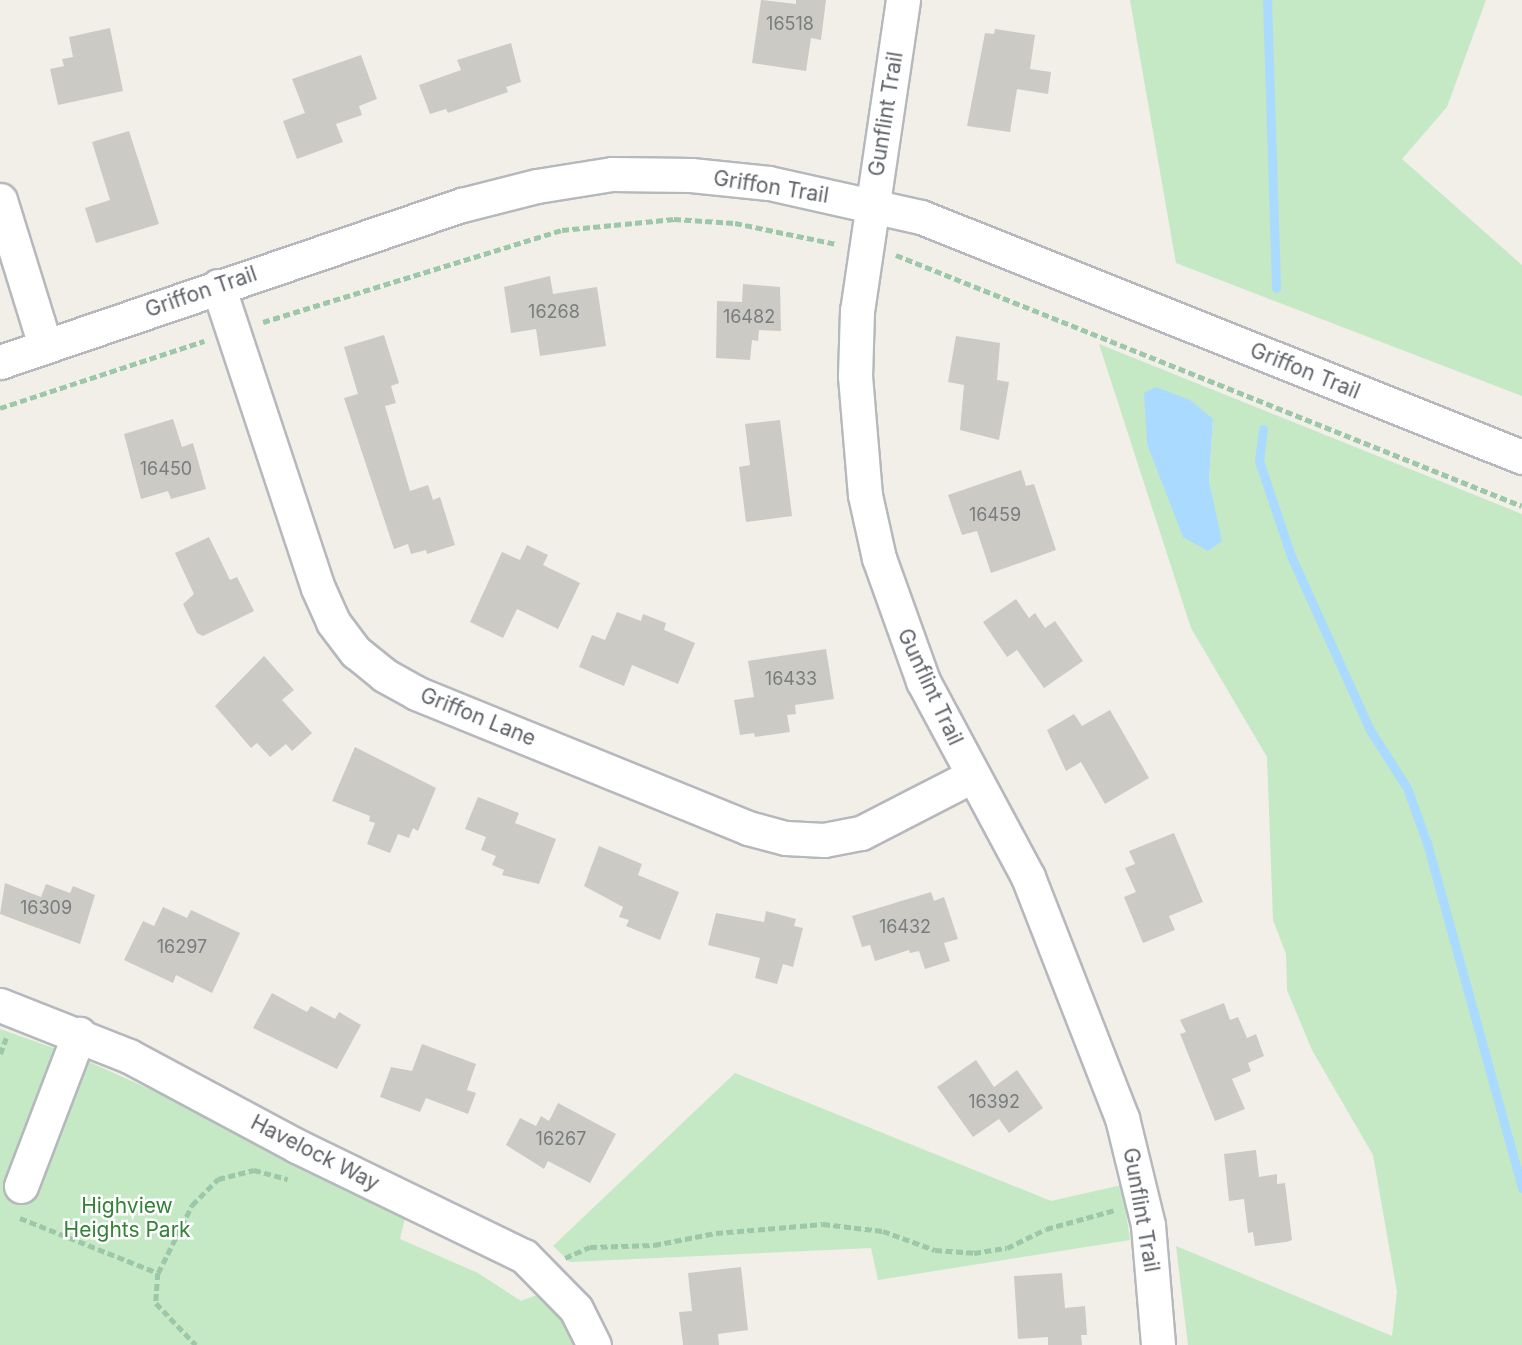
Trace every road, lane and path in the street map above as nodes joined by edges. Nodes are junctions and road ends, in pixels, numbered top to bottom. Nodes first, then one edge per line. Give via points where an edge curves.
1 (903, 0) edge
2 (0, 200) edge
3 (872, 203) junction
4 (218, 286) junction
5 (233, 332) junction
6 (45, 345) junction
7 (0, 362) edge
8 (0, 408) edge
9 (1522, 457) edge
10 (972, 776) junction
11 (0, 1005) edge
12 (79, 1034) junction
13 (290, 1180) dead end
14 (16, 1200) joint
15 (1144, 1209) junction
16 (159, 1273) junction
17 (545, 1274) junction
18 (197, 1345) edge
19 (594, 1345) edge
20 (1158, 1345) edge

1 - 3 street, Gunflint Trail
2 - 6 street
3 - 4 street, Griffon Trail via 769,183 612,174 462,205
3 - 9 street, Griffon Trail via 968,233
3 - 10 street, Gunflint Trail via 857,310 855,376 865,495 899,620 923,681
4 - 5 street, Griffon Lane
4 - 6 street, Griffon Trail
5 - 8 path
5 - 10 street, Griffon Lane via 318,588 333,622 356,652 384,675 697,807 786,838 824,840 861,833
6 - 7 street, Griffon Trail
10 - 15 street, Gunflint Trail via 1028,877 1122,1118
11 - 12 street, Havelock Way
12 - 14 street
12 - 17 street, Havelock Way via 297,1146 492,1238
13 - 16 path via 254,1170 218,1179 192,1205
14 - 16 path
15 - 17 path via 1113,1210 1046,1229 1007,1248 974,1253 935,1250 883,1231 823,1224 716,1233 654,1245 590,1247 571,1252
15 - 20 street, Gunflint Trail
16 - 18 path via 156,1303
17 - 19 street, Havelock Way via 576,1309

